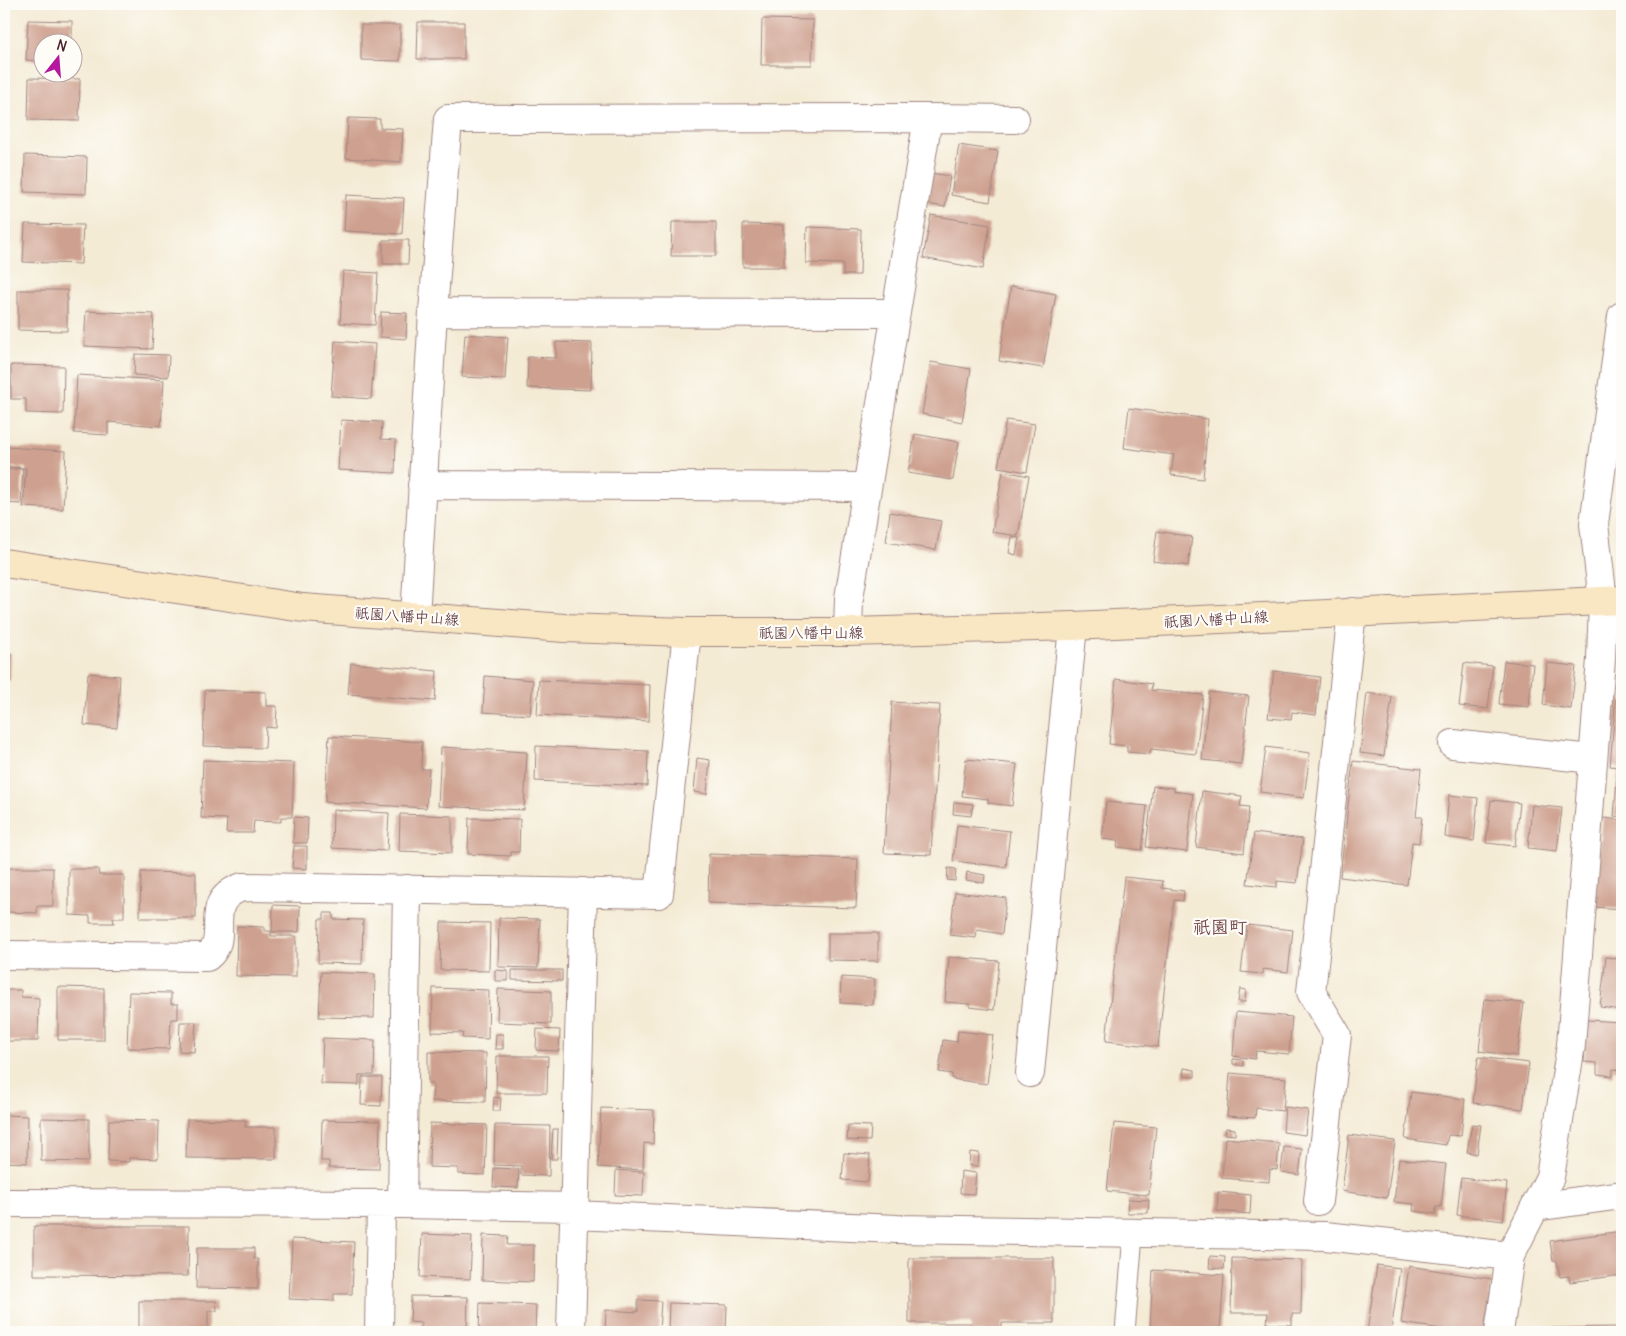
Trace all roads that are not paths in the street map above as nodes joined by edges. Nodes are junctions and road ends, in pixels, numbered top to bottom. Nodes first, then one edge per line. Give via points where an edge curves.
1 (928, 118) junction
2 (1015, 119) dead end
3 (433, 312) junction
4 (896, 313) junction
5 (1622, 316) edge
6 (422, 485) junction
7 (867, 488) junction
8 (4, 563) edge
9 (1613, 601) edge
10 (1352, 612) junction
11 (416, 616) junction
12 (1073, 626) junction
13 (687, 632) junction
14 (848, 632) junction
15 (1453, 744) dead end
16 (1592, 759) junction
17 (407, 889) junction
18 (582, 892) junction
19 (4, 955) edge
20 (1030, 1073) dead end
21 (1622, 1195) edge
22 (1318, 1201) dead end
23 (4, 1203) edge
24 (391, 1204) junction
25 (1535, 1207) junction
26 (574, 1211) junction
27 (1133, 1235) junction
28 (1510, 1256) junction
29 (379, 1332) edge
30 (571, 1332) edge
31 (1126, 1332) edge
32 (1499, 1332) edge

1 - 2 street
1 - 3 street via 448,119
1 - 4 street
3 - 4 street
3 - 6 street
4 - 7 street
5 - 9 street via 1594,524
6 - 7 street
6 - 11 street
7 - 14 street via 849,598
8 - 11 main road, 祇園八幡中山線 via 302,608
9 - 10 main road, 祇園八幡中山線
9 - 16 street via 1601,659
10 - 12 main road, 祇園八幡中山線
10 - 22 street via 1311,992 1337,1035
11 - 13 main road, 祇園八幡中山線 via 564,628
12 - 14 main road, 祇園八幡中山線
12 - 20 street
13 - 14 main road, 祇園八幡中山線
13 - 18 street via 659,894
15 - 16 street
16 - 25 street via 1571,1045 1550,1177
17 - 18 street
17 - 19 street via 242,887 232,891 220,904 215,948 207,957
17 - 24 street
18 - 26 street
21 - 25 street
23 - 24 street
24 - 26 street
24 - 29 street
25 - 28 street
26 - 27 street via 897,1229
26 - 30 street
27 - 28 street via 1325,1236
27 - 31 lane
28 - 32 street

